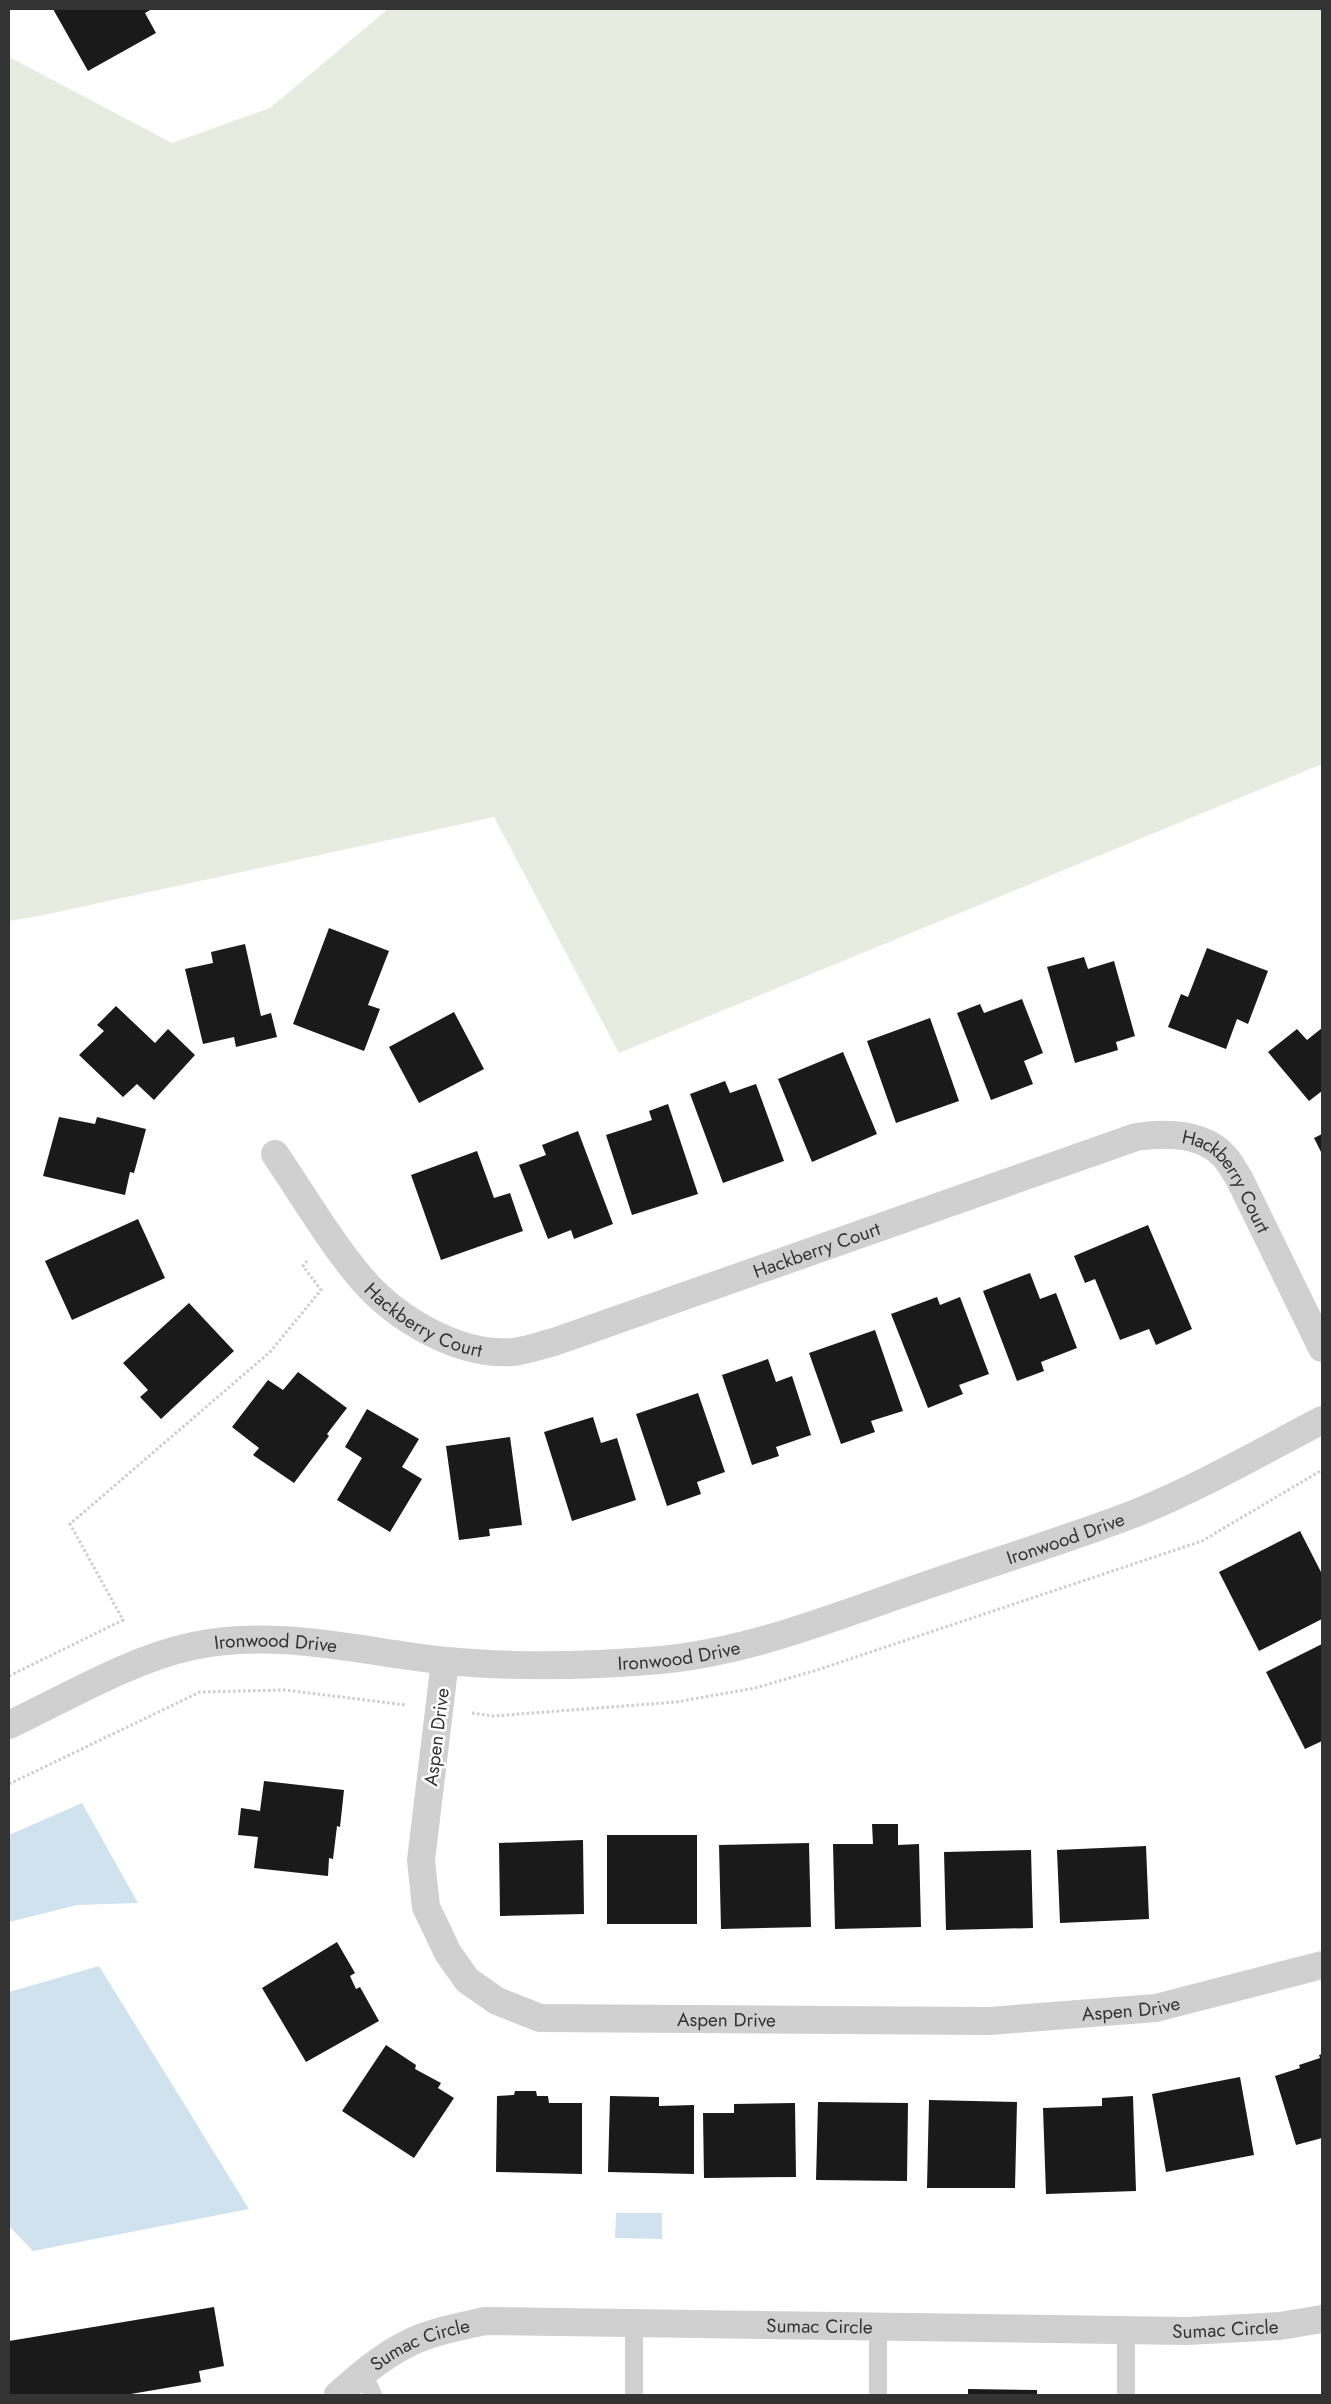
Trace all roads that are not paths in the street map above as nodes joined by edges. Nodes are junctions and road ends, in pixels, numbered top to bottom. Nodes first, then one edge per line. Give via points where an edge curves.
1 (275, 1154) dead end
2 (1322, 1348) edge
3 (1322, 1420) edge
4 (445, 1661) junction
5 (9, 1725) edge
6 (1322, 1965) edge
7 (1322, 2319) edge
8 (634, 2323) junction
9 (878, 2326) junction
10 (1126, 2330) junction
11 (368, 2384) edge
12 (338, 2395) edge
13 (634, 2395) edge
14 (878, 2395) edge
15 (1126, 2395) edge

1 - 2 street, Hackberry Court via 362,1279 399,1312 430,1334 472,1348 513,1352 554,1342 1136,1137 1157,1134 1179,1136 1202,1141 1223,1155 1239,1178
3 - 4 street, Ironwood Drive via 1197,1485 1137,1512 789,1632 732,1648 666,1659 594,1665 518,1667
4 - 5 street, Ironwood Drive via 294,1640 240,1639 201,1645 143,1662
4 - 6 street, Aspen Drive via 421,1860 426,1907 448,1953 467,1980 497,2000 540,2018 989,2021 1156,2008
7 - 10 street, Sumac Circle via 1280,2326 1187,2331
8 - 9 street, Sumac Circle
8 - 11 street, Sumac Circle via 485,2321 448,2329 407,2344
8 - 13 lane
9 - 10 street, Sumac Circle
9 - 14 lane
10 - 15 lane
11 - 12 street, Sumac Circle

